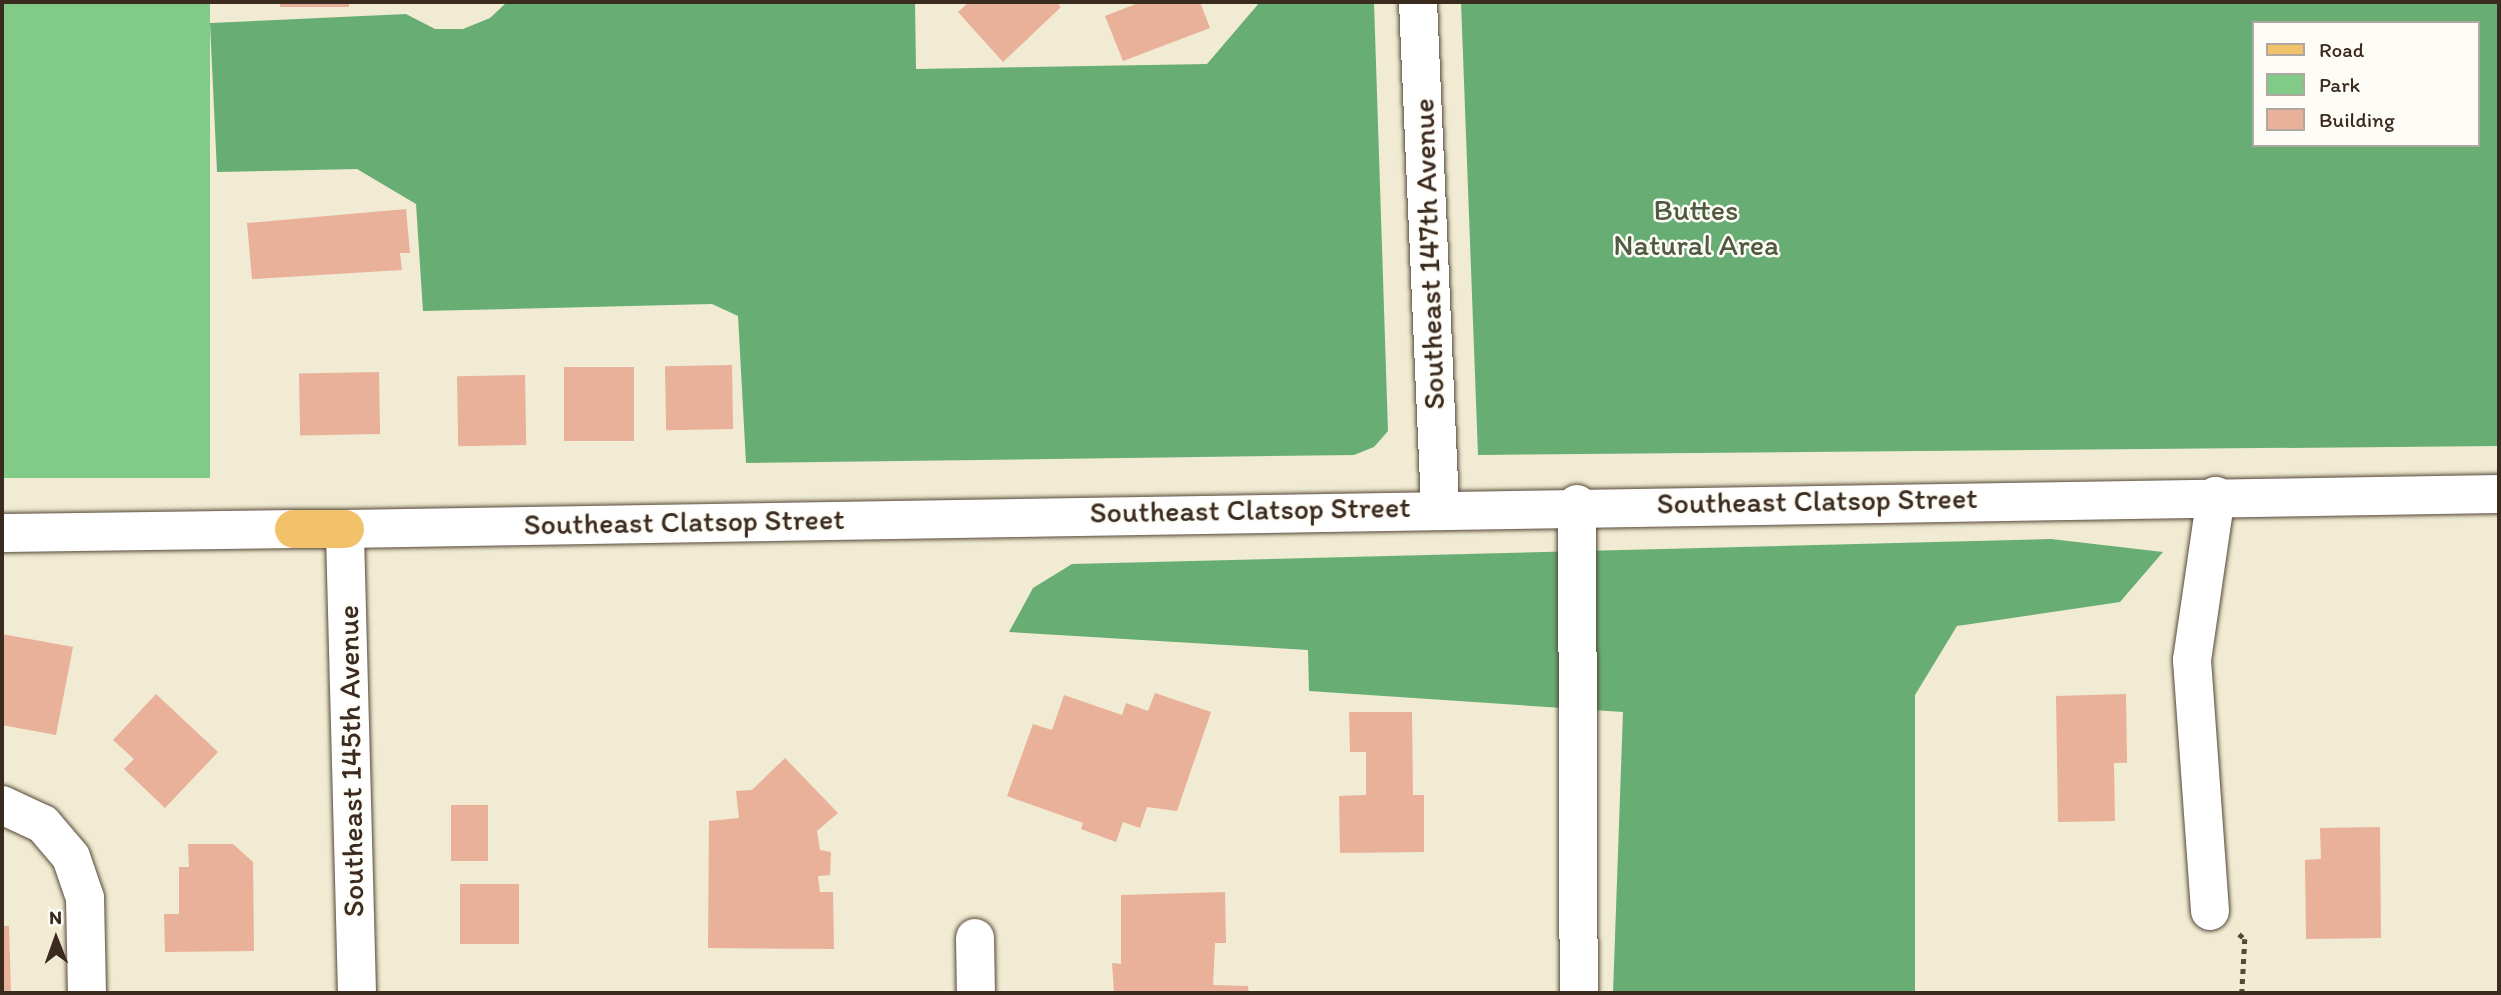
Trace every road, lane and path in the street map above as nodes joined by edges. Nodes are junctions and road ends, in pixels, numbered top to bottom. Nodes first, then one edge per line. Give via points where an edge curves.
1 (1418, 2) edge
2 (2499, 494) edge
3 (2217, 496) junction
4 (1577, 504) junction
5 (1440, 506) junction
6 (345, 528) junction
7 (295, 529) joint
8 (2, 533) edge
9 (2, 805) edge
10 (2210, 911) joint
11 (975, 938) dead end
12 (87, 993) edge
13 (357, 993) edge
14 (976, 993) edge
15 (1579, 993) edge
16 (2242, 993) edge

1 - 5 street, Southeast 147th Avenue
2 - 3 street, Southeast Clatsop Street
3 - 4 street, Southeast Clatsop Street
3 - 10 street via 2192,660
4 - 5 street, Southeast Clatsop Street
4 - 15 street
5 - 6 street, Southeast Clatsop Street
6 - 7 main road, Southeast Clatsop Street
6 - 13 street, Southeast 145th Avenue
7 - 8 street, Southeast Clatsop Street
9 - 12 street via 43,824 71,857 85,898
10 - 16 path via 2245,939
11 - 14 street

